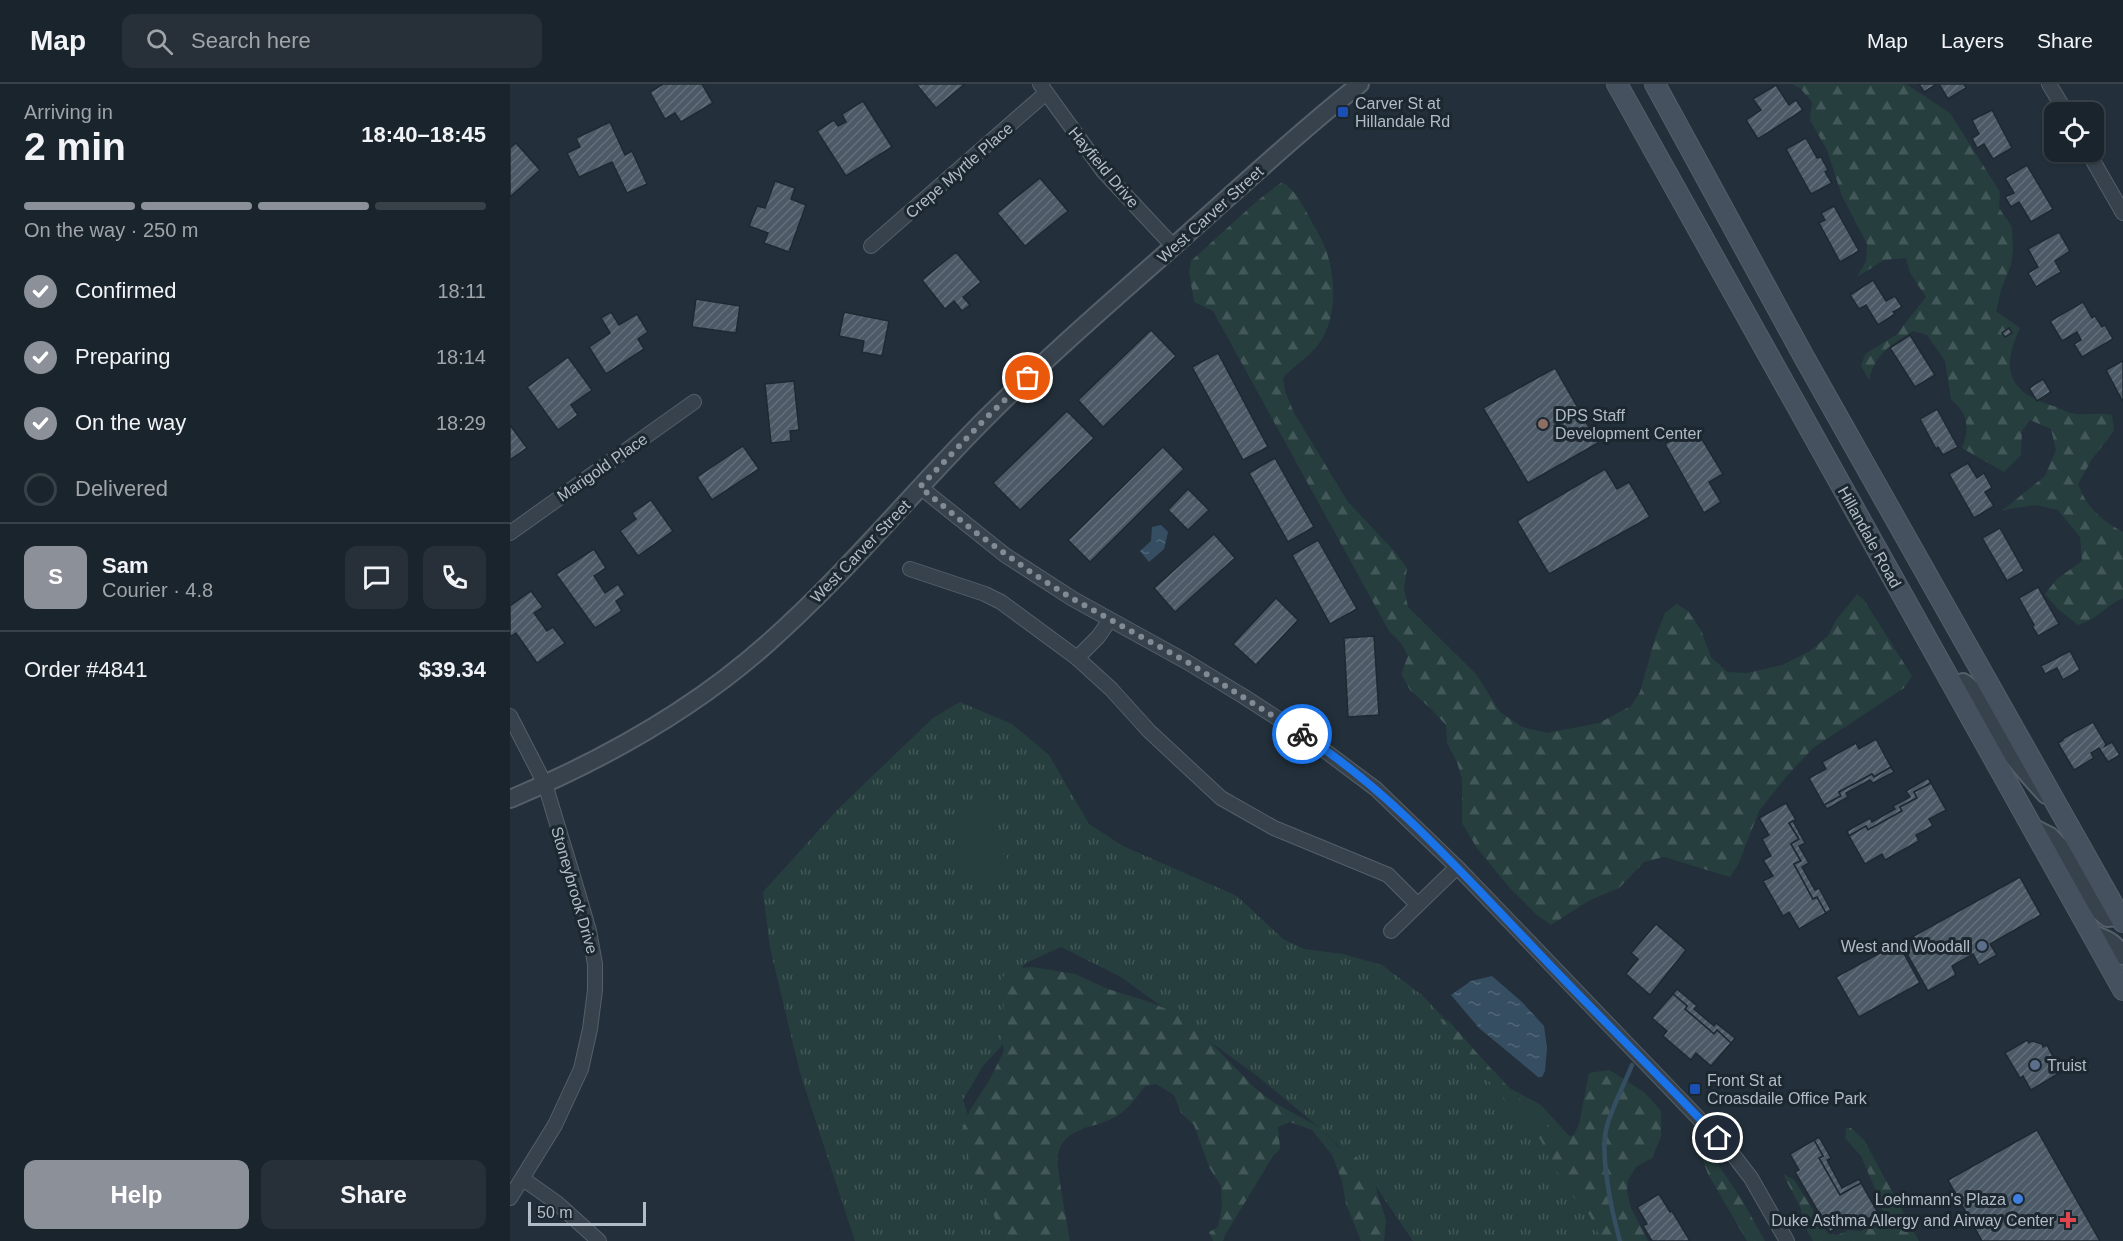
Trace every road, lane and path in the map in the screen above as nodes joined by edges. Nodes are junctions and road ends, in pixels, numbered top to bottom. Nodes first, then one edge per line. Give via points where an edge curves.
1 (1360, 84) edge
2 (1617, 84) edge
3 (1655, 84) edge
4 (2049, 84) edge
5 (1043, 89) edge
6 (2060, 102) edge
7 (2094, 162) edge
8 (2123, 213) edge
9 (871, 246) dead end
10 (1173, 246) junction
11 (694, 402) dead end
12 (920, 487) junction
13 (510, 533) edge
14 (910, 569) dead end
15 (1110, 620) junction
16 (1077, 658) junction
17 (1953, 686) junction
18 (510, 716) edge
19 (545, 784) junction
20 (510, 799) edge
21 (2057, 807) junction
22 (2032, 827) junction
23 (1456, 867) junction
24 (1417, 904) junction
25 (2122, 918) edge
26 (1391, 931) dead end
27 (2092, 934) junction
28 (2123, 956) edge
29 (2123, 990) edge
30 (523, 1179) junction
31 (510, 1198) edge
32 (600, 1241) edge
33 (1787, 1241) edge

1 - 10 street, West Carver Street
2 - 17 main road, Hillandale Road
3 - 21 main road, Hillandale Road
4 - 6 street
5 - 9 street, Crepe Myrtle Place
5 - 10 street, Hayfield Drive via 1103,171
7 - 8 street
10 - 12 street, West Carver Street via 999,405
11 - 13 street, Marigold Place
12 - 15 street via 1005,555
12 - 19 street, West Carver Street via 767,644 646,731
14 - 16 street via 1001,602
15 - 16 street
15 - 23 street via 1197,668 1308,738 1376,789
16 - 24 street via 1221,798 1274,828 1388,875
17 - 21 street via 1963,682 1974,690 2006,747
17 - 22 main road, Hillandale Road
18 - 19 street, Stoneybrook Drive
19 - 20 street, West Carver Street
19 - 30 street, Stoneybrook Drive via 589,931 596,964 595,990 581,1069 555,1125
21 - 25 main road, Hillandale Road
22 - 25 street via 2050,836 2066,853 2100,912 2107,918
22 - 27 main road, Hillandale Road
23 - 24 street
23 - 33 street via 1731,1152 1751,1178
24 - 26 street
27 - 28 street via 2111,941
27 - 29 main road, Hillandale Road
30 - 31 street, Stoneybrook Drive
30 - 32 street

